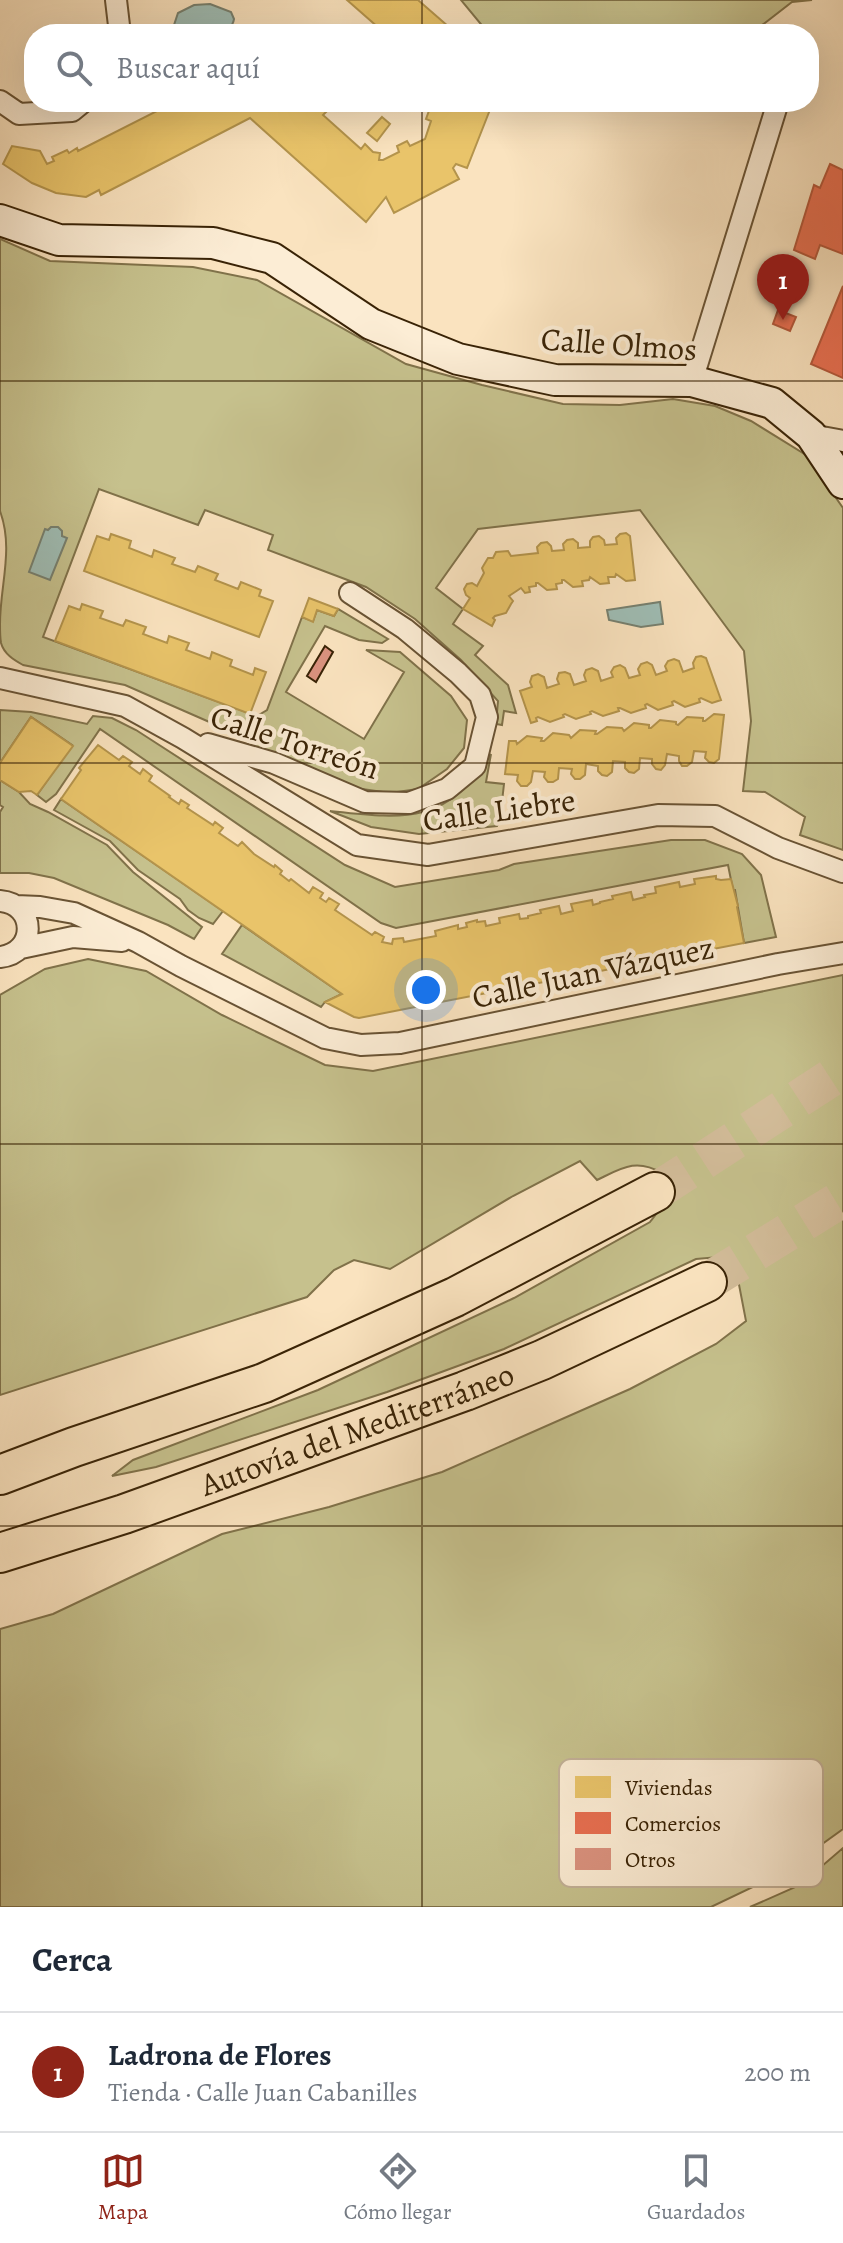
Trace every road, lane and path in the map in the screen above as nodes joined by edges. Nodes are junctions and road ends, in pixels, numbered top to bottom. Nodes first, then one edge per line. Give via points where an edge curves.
1 (116, 0) edge
2 (119, 24) edge
3 (0, 101) edge
4 (54, 112) edge
5 (775, 112) edge
6 (0, 220) edge
7 (692, 381) junction
8 (811, 435) junction
9 (843, 441) edge
10 (843, 483) edge
11 (350, 593) dead end
12 (0, 678) edge
13 (183, 738) junction
14 (843, 872) edge
15 (5, 902) edge
16 (138, 942) junction
17 (843, 953) edge
18 (8, 957) edge
19 (655, 1192) tunnel mouth
20 (707, 1282) tunnel mouth
21 (0, 1475) edge
22 (0, 1553) edge

1 - 2 street
3 - 4 street via 19,114
5 - 7 street
6 - 7 street, Calle Olmos via 59,240 213,243 272,258 371,324 458,359 555,380
7 - 8 street, Calle Olmos via 772,403
8 - 9 street
8 - 10 street, Calle Olmos
11 - 13 street, Calle Torreón via 405,629 480,695 487,717 475,766 447,789 409,803 365,802 274,763
12 - 13 street, Calle Liebre via 125,706
13 - 14 street, Calle Liebre via 357,845 428,855 658,815 715,816 778,848
15 - 16 street, Calle Juan Vázquez via 74,913
15 - 18 street via 27,921 26,940
16 - 17 street, Calle Juan Vázquez via 325,1038 361,1045 400,1043
16 - 18 street, Calle Juan Vázquez via 73,937
19 - 21 highway via 455,1297 264,1383
20 - 22 highway, Autovía del Mediterráneo via 465,1391

